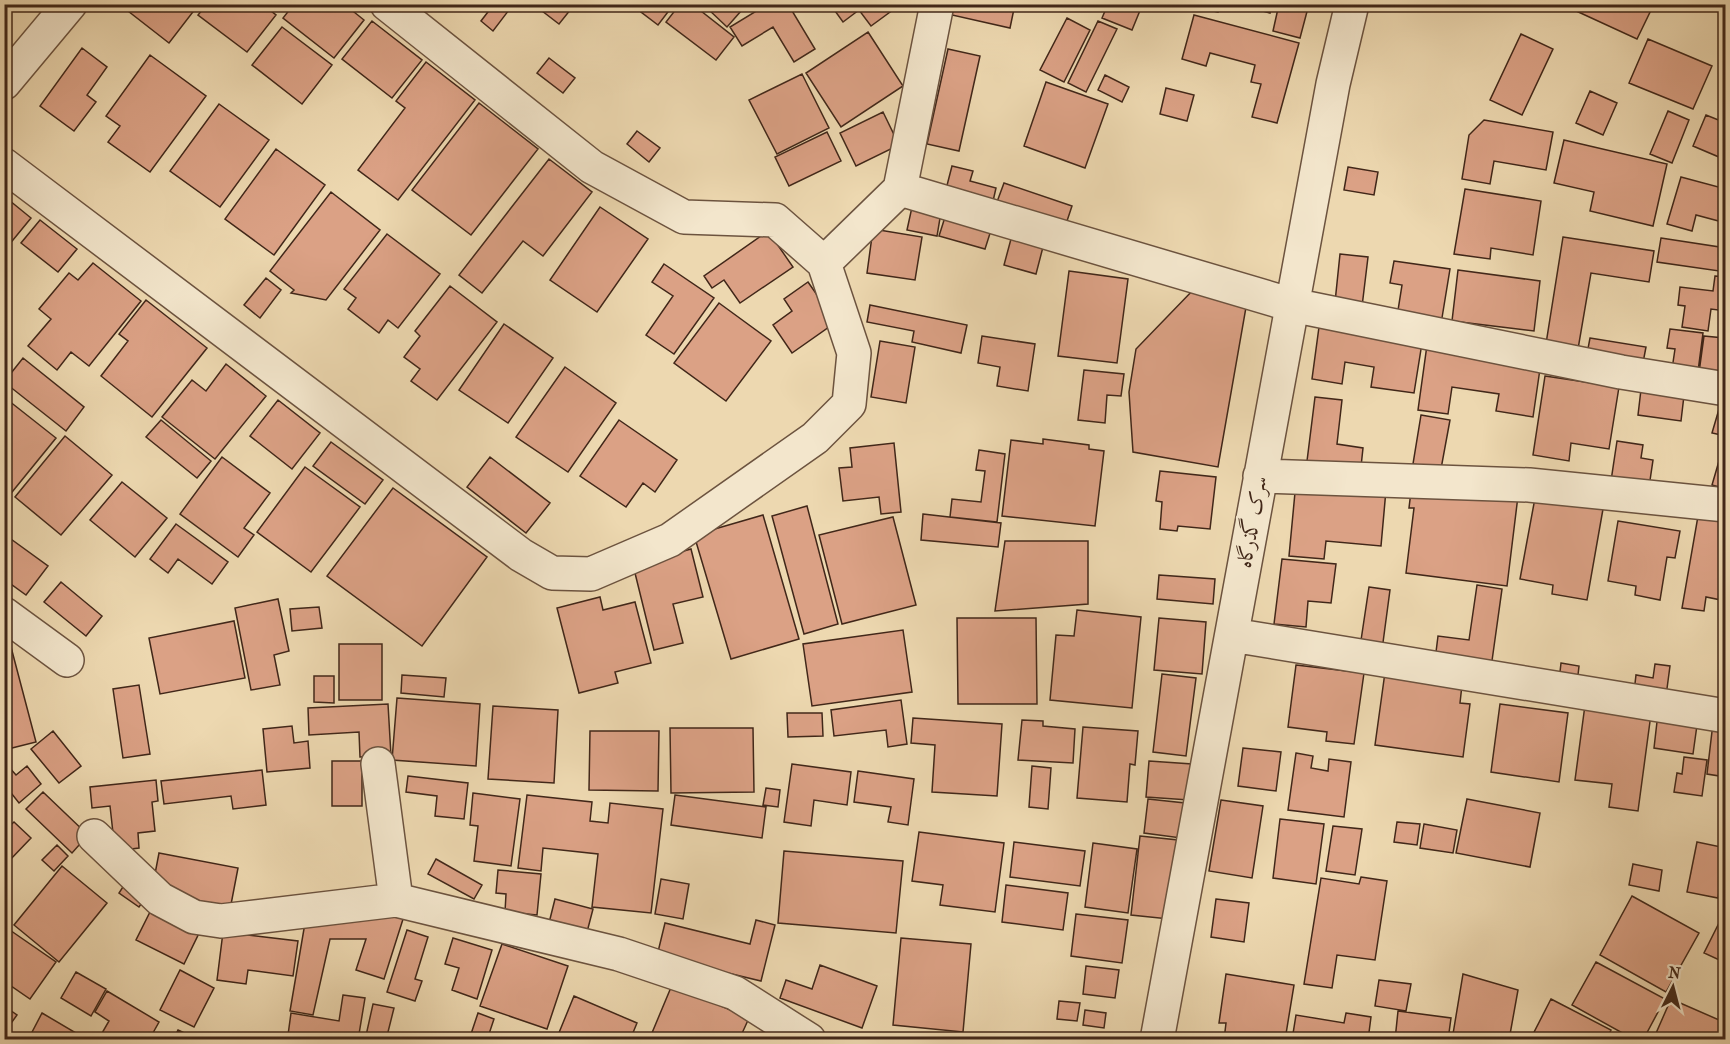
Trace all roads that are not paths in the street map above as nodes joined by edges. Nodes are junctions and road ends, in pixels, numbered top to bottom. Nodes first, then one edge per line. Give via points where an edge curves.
1 (70, 4) edge
2 (387, 4) edge
3 (937, 4) edge
4 (1352, 4) edge
5 (4, 83) edge
6 (4, 165) edge
7 (900, 189) junction
8 (824, 263) junction
9 (1292, 305) junction
10 (1725, 389) edge
11 (1260, 476) junction
12 (1725, 505) edge
13 (4, 614) edge
14 (1233, 635) junction
15 (67, 660) dead end
16 (1725, 716) edge
17 (378, 764) dead end
18 (94, 836) dead end
19 (396, 900) junction
20 (809, 1040) edge
21 (1157, 1040) edge

1 - 5 street
2 - 8 street via 592,167 684,217 775,220
3 - 7 street
4 - 9 street, سرک گذرگاه
6 - 8 street via 521,555 552,573 591,574 670,540 815,438 849,404 854,352
7 - 8 street
7 - 9 street
9 - 10 street via 1621,372
9 - 11 street, سرک گذرگاه
11 - 12 street via 1529,485
11 - 14 street, سرک گذرگاه
13 - 15 street
14 - 16 street
14 - 21 street, سرک گذرگاه
17 - 19 street
18 - 19 street via 160,899 194,917 221,921
19 - 20 street via 640,961 735,993

